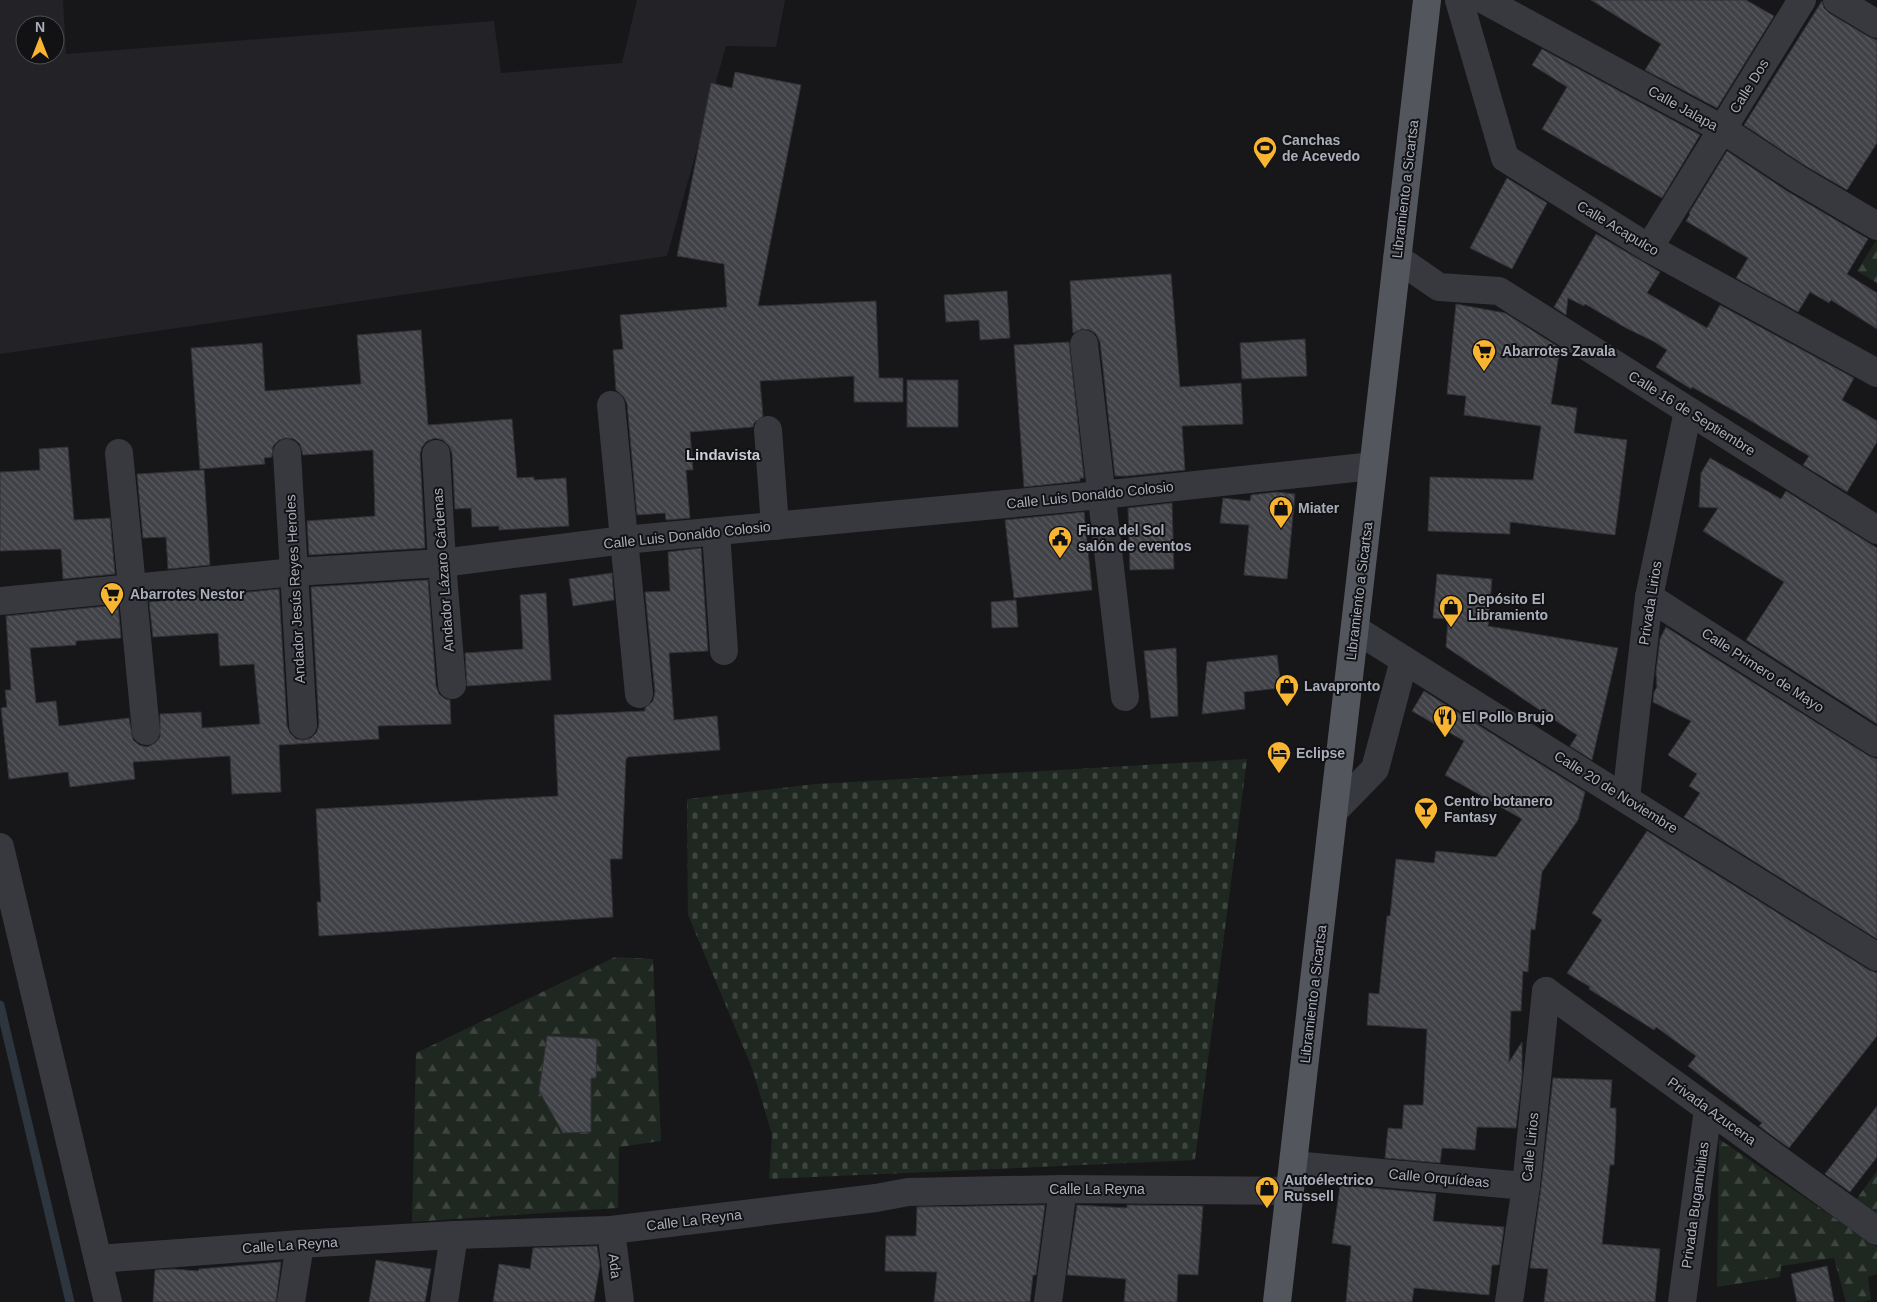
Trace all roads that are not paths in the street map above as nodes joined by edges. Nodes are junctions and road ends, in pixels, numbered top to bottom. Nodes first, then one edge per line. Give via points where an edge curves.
1 (1427, 0) edge
2 (1459, 0) edge
3 (1484, 0) edge
4 (1802, 0) edge
5 (1837, 0) edge
6 (1877, 24) edge
7 (1722, 129) junction
8 (1877, 226) edge
9 (1649, 248) junction
10 (1397, 258) junction
11 (1084, 344) dead end
12 (1877, 372) edge
13 (611, 404) dead end
14 (1688, 410) junction
15 (768, 430) dead end
16 (118, 453) dead end
17 (287, 453) dead end
18 (436, 454) dead end
19 (1373, 466) junction
20 (1101, 495) junction
21 (775, 526) junction
22 (1877, 530) edge
23 (716, 532) junction
24 (624, 540) junction
25 (442, 564) junction
26 (294, 572) junction
27 (132, 588) junction
28 (1649, 596) junction
29 (0, 601) edge
30 (1355, 629) junction
31 (724, 651) dead end
32 (1404, 660) junction
33 (452, 685) dead end
34 (639, 694) dead end
35 (1125, 697) dead end
36 (303, 725) dead end
37 (146, 731) dead end
38 (1877, 743) edge
39 (1626, 798) junction
40 (1334, 811) junction
41 (0, 847) edge
42 (1877, 957) edge
43 (1546, 991) joint
44 (1708, 1108) junction
45 (1292, 1178) junction
46 (1526, 1186) junction
47 (1063, 1189) junction
48 (611, 1230) junction
49 (1877, 1232) edge
50 (454, 1235) junction
51 (300, 1244) junction
52 (98, 1259) junction
53 (108, 1302) edge
54 (291, 1302) edge
55 (444, 1302) edge
56 (620, 1302) edge
57 (1048, 1302) edge
58 (1277, 1302) edge
59 (1509, 1302) edge
60 (1682, 1302) edge

1 - 10 main road, Libramiento a Sicartsa
2 - 9 street, Calle Acapulco via 1505,158
3 - 7 street, Calle Jalapa
4 - 7 street, Calle Dos
5 - 6 street
7 - 8 street, Calle Jalapa
7 - 9 street, Calle Dos
9 - 12 street, Calle Acapulco
10 - 14 street, Calle 16 de Septiembre via 1440,287 1499,291
10 - 19 main road, Libramiento a Sicartsa
11 - 20 street
13 - 24 street
14 - 22 street, Calle 16 de Septiembre
14 - 28 street, Privada Lirios
15 - 21 street
16 - 27 street
17 - 26 street, Andador Jesús Reyes Heroles
18 - 25 street, Andador Lázaro Cárdenas
19 - 20 street, Calle Luis Donaldo Colosio
19 - 30 main road, Libramiento a Sicartsa
20 - 21 street, Calle Luis Donaldo Colosio
20 - 35 street
21 - 23 street, Calle Luis Donaldo Colosio
23 - 24 street, Calle Luis Donaldo Colosio
23 - 31 street
24 - 25 street, Calle Luis Donaldo Colosio
24 - 34 street
25 - 26 street, Calle Luis Donaldo Colosio
25 - 33 street, Andador Lázaro Cárdenas
26 - 27 street, Calle Luis Donaldo Colosio
26 - 36 street, Andador Jesús Reyes Heroles
27 - 29 street, Calle Luis Donaldo Colosio
27 - 37 street
28 - 38 street, Calle Primero de Mayo
28 - 39 street, Privada Lirios
30 - 32 street, Calle 20 de Noviembre
30 - 40 main road, Libramiento a Sicartsa
32 - 39 street, Calle 20 de Noviembre
32 - 40 street via 1375,769
39 - 42 street, Calle 20 de Noviembre
40 - 45 main road, Libramiento a Sicartsa
41 - 52 street
43 - 44 street, Privada Azucena
43 - 46 street, Calle Lirios
44 - 49 street, Privada Azucena
44 - 60 street, Privada Bugambilias
45 - 46 street, Calle Orquídeas
45 - 47 street, Calle La Reyna
45 - 58 main road, Libramiento a Sicartsa
46 - 59 street, Calle Lirios
47 - 48 street, Calle La Reyna via 908,1192
47 - 57 street
48 - 50 street, Calle La Reyna
48 - 56 street, Ada
50 - 51 street, Calle La Reyna
50 - 55 street
51 - 52 street, Calle La Reyna
51 - 54 street
52 - 53 street

